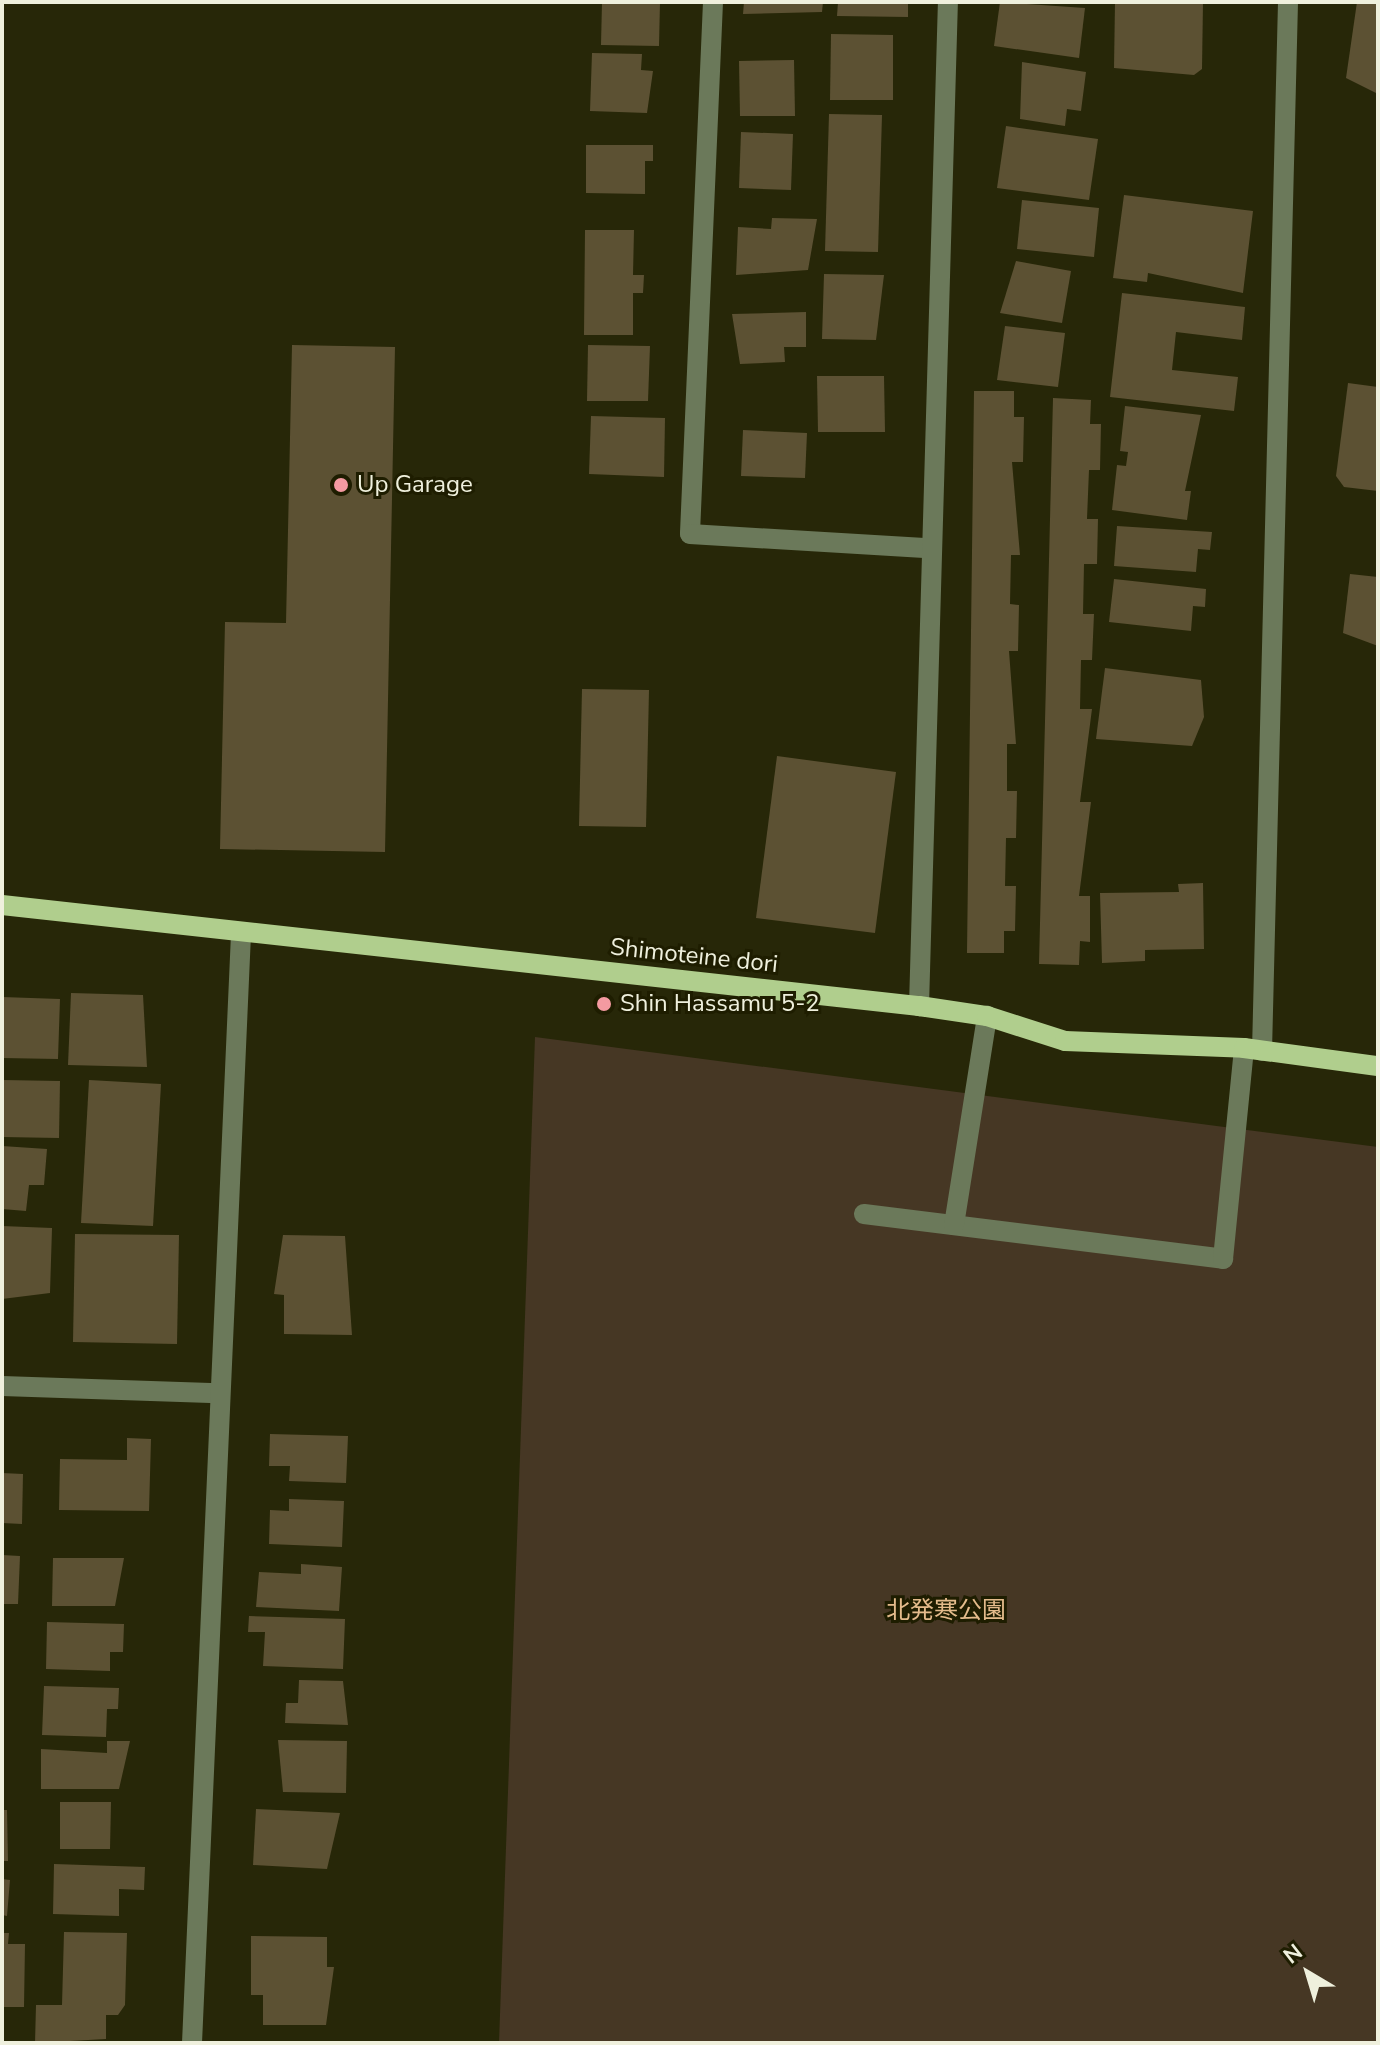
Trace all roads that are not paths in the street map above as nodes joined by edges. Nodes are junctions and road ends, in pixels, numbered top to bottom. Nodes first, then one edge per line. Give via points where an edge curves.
1 (713, 2) edge
2 (948, 2) edge
3 (1288, 2) edge
4 (929, 548) junction
5 (2, 905) edge
6 (241, 935) junction
7 (919, 1006) junction
8 (987, 1016) junction
9 (1253, 1050) junction
10 (1378, 1066) edge
11 (864, 1214) dead end
12 (954, 1225) junction
13 (2, 1386) edge
14 (218, 1393) junction
15 (192, 2043) edge

1 - 4 street via 690,534
2 - 4 street
3 - 9 street
4 - 7 street
5 - 6 main road, Shimoteine dori
6 - 7 main road, Shimoteine dori
6 - 14 street
7 - 8 main road, Shimoteine dori
8 - 9 main road, Shimoteine dori via 1065,1041
8 - 12 street
9 - 10 main road, Shimoteine dori
9 - 12 street via 1223,1259
11 - 12 street
13 - 14 street
14 - 15 street

